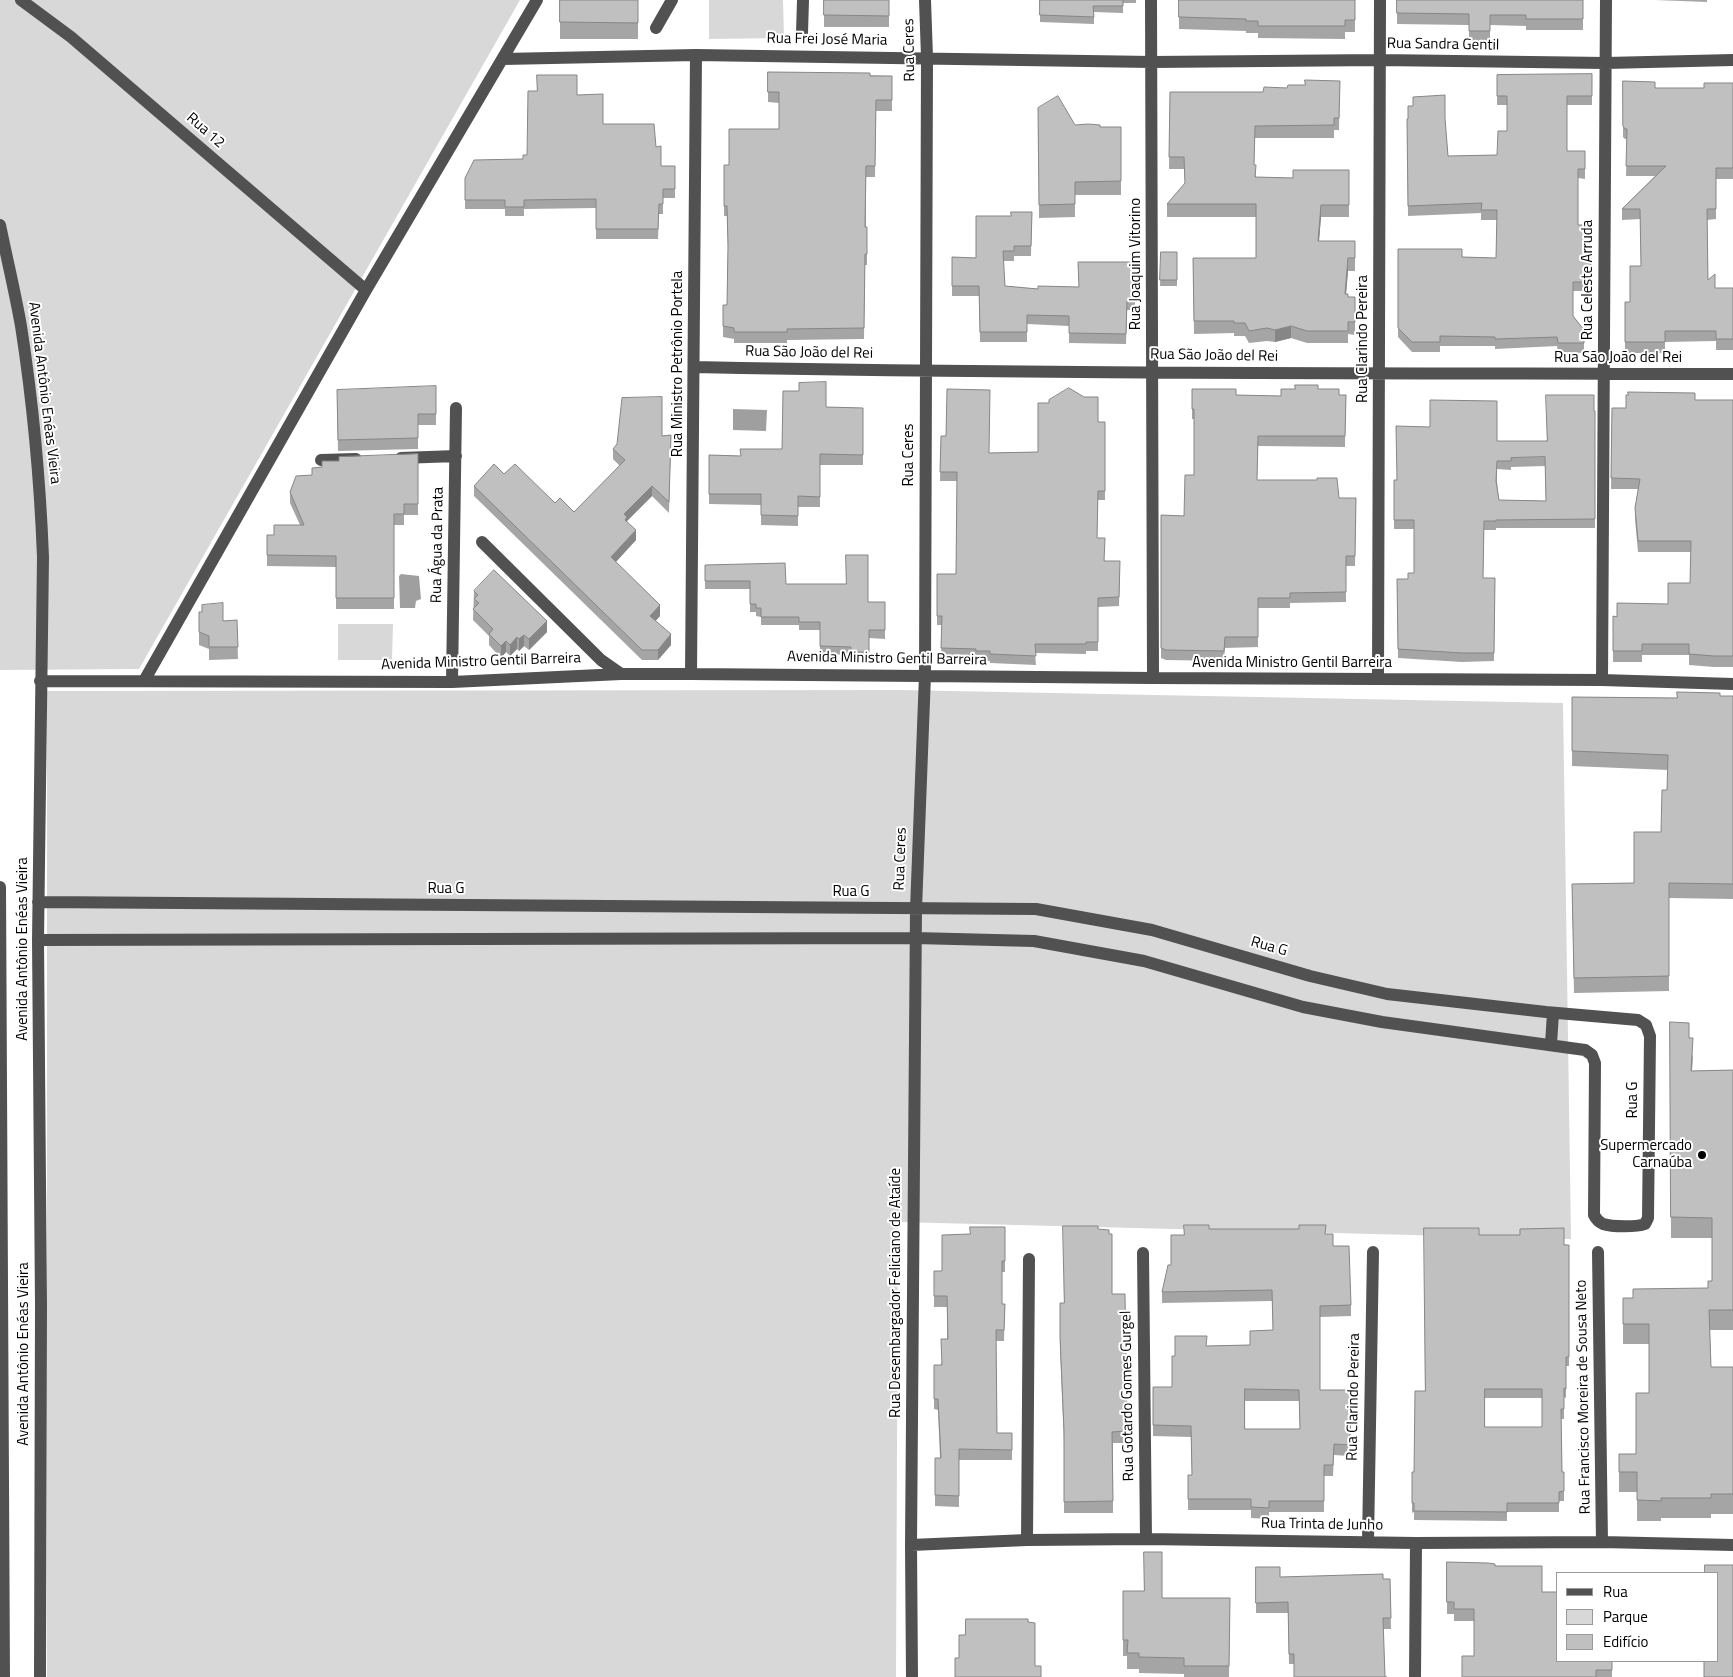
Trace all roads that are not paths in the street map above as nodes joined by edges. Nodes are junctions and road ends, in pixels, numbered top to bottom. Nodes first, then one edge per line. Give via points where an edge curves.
1 (21, 0) edge
2 (537, 0) edge
3 (672, 0) edge
4 (803, 0) edge
5 (925, 0) edge
6 (1151, 0) edge
7 (1380, 0) edge
8 (1606, 0) edge
9 (656, 28) dead end
10 (802, 33) dead end
11 (696, 54) junction
12 (927, 57) junction
13 (502, 59) junction
14 (1380, 60) junction
15 (1733, 60) edge
16 (1152, 62) junction
17 (1606, 63) junction
18 (0, 225) edge
19 (4, 267) edge
20 (366, 290) junction
21 (694, 367) junction
22 (926, 372) junction
23 (1152, 372) junction
24 (1379, 374) junction
25 (1604, 374) junction
26 (1733, 374) edge
27 (456, 408) dead end
28 (456, 456) junction
29 (390, 458) edge
30 (370, 459) edge
31 (321, 460) edge
32 (482, 542) dead end
33 (621, 674) junction
34 (691, 674) junction
35 (925, 675) junction
36 (1153, 678) junction
37 (1378, 679) junction
38 (144, 680) junction
39 (1602, 680) junction
40 (40, 682) junction
41 (452, 682) junction
42 (1733, 684) edge
43 (0, 887) edge
44 (38, 902) junction
45 (916, 909) junction
46 (915, 938) junction
47 (38, 940) junction
48 (1, 941) edge
49 (1553, 1013) junction
50 (1551, 1044) junction
51 (1373, 1252) dead end
52 (1598, 1252) dead end
53 (1143, 1253) dead end
54 (1029, 1259) dead end
55 (1146, 1539) junction
56 (1026, 1540) junction
57 (1368, 1541) junction
58 (1416, 1542) junction
59 (1602, 1542) junction
60 (910, 1545) junction
61 (1733, 1545) edge
62 (4, 1677) edge
63 (40, 1677) edge
64 (912, 1677) edge
65 (1415, 1677) edge

1 - 20 street, Rua 12 via 71,37
2 - 13 street
3 - 9 street
4 - 10 street
5 - 12 street, Rua Ceres
6 - 16 street, Rua Joaquim Vitorino
7 - 14 street, Rua Clarindo Pereira
8 - 17 street, Rua Celeste Arruda
11 - 12 street, Rua Frei José Maria
11 - 13 street, Rua Frei José Maria
11 - 21 street, Rua Ministro Petrônio Portela
12 - 16 street, Rua Frei José Maria
12 - 22 street, Rua Ceres
13 - 20 street
14 - 16 street, Rua Sandra Gentil
14 - 17 street, Rua Sandra Gentil
14 - 24 street, Rua Clarindo Pereira
15 - 17 street, Rua Sandra Gentil
16 - 23 street, Rua Joaquim Vitorino
17 - 25 street, Rua Celeste Arruda
18 - 19 street, Avenida Antônio Enéas Vieira
19 - 40 street, Avenida Antônio Enéas Vieira via 21,325 34,424 43,557
20 - 38 street
21 - 22 street, Rua São João del Rei
21 - 34 street, Rua Ministro Petrônio Portela
22 - 23 street, Rua São João del Rei
22 - 35 street, Rua Ceres
23 - 24 street, Rua São João del Rei
23 - 36 street, Rua Joaquim Vitorino
24 - 25 street, Rua São João del Rei
24 - 37 street, Rua Clarindo Pereira
25 - 26 street, Rua São João del Rei
25 - 39 street, Rua Celeste Arruda
27 - 28 street, Rua Água da Prata
28 - 29 street
28 - 41 street, Rua Água da Prata
30 - 31 street
32 - 33 street via 601,660
33 - 34 street, Avenida Ministro Gentil Barreira
33 - 41 street, Avenida Ministro Gentil Barreira
34 - 35 street, Avenida Ministro Gentil Barreira
35 - 36 street, Avenida Ministro Gentil Barreira
35 - 45 street, Rua Ceres
36 - 37 street, Avenida Ministro Gentil Barreira
37 - 39 street, Avenida Ministro Gentil Barreira
38 - 40 street, Avenida Ministro Gentil Barreira
38 - 41 street, Avenida Ministro Gentil Barreira
39 - 42 street, Avenida Ministro Gentil Barreira
40 - 44 street, Avenida Antônio Enéas Vieira
43 - 48 street, Avenida Antônio Enéas Vieira
44 - 45 street, Rua G
44 - 47 street, Avenida Antônio Enéas Vieira
45 - 46 street, Rua Desembargador Feliciano de Ataíde
45 - 49 street, Rua G via 1036,909 1152,930 1310,976 1388,994
46 - 47 street, Rua G
46 - 50 street, Rua G via 1034,941 1144,960 1302,1007 1382,1022
46 - 60 street, Rua Desembargador Feliciano de Ataíde
47 - 63 street, Avenida Antônio Enéas Vieira
48 - 62 street, Avenida Antônio Enéas Vieira
49 - 50 street
49 - 50 street, Rua G via 1638,1020 1646,1025 1650,1036 1649,1211 1645,1224 1604,1224 1594,1215 1595,1063 1585,1050
51 - 57 street, Rua Clarindo Pereira
52 - 59 street, Rua Francisco Moreira de Sousa Neto
53 - 55 street, Rua Gotardo Gomes Gurgel
54 - 56 street
55 - 56 street, Rua Trinta de Junho
55 - 57 street, Rua Trinta de Junho
56 - 60 street, Rua Trinta de Junho
57 - 58 street, Rua Trinta de Junho
58 - 59 street, Rua Trinta de Junho
58 - 65 street
59 - 61 street, Rua Trinta de Junho
60 - 64 street, Rua Desembargador Feliciano de Ataíde

